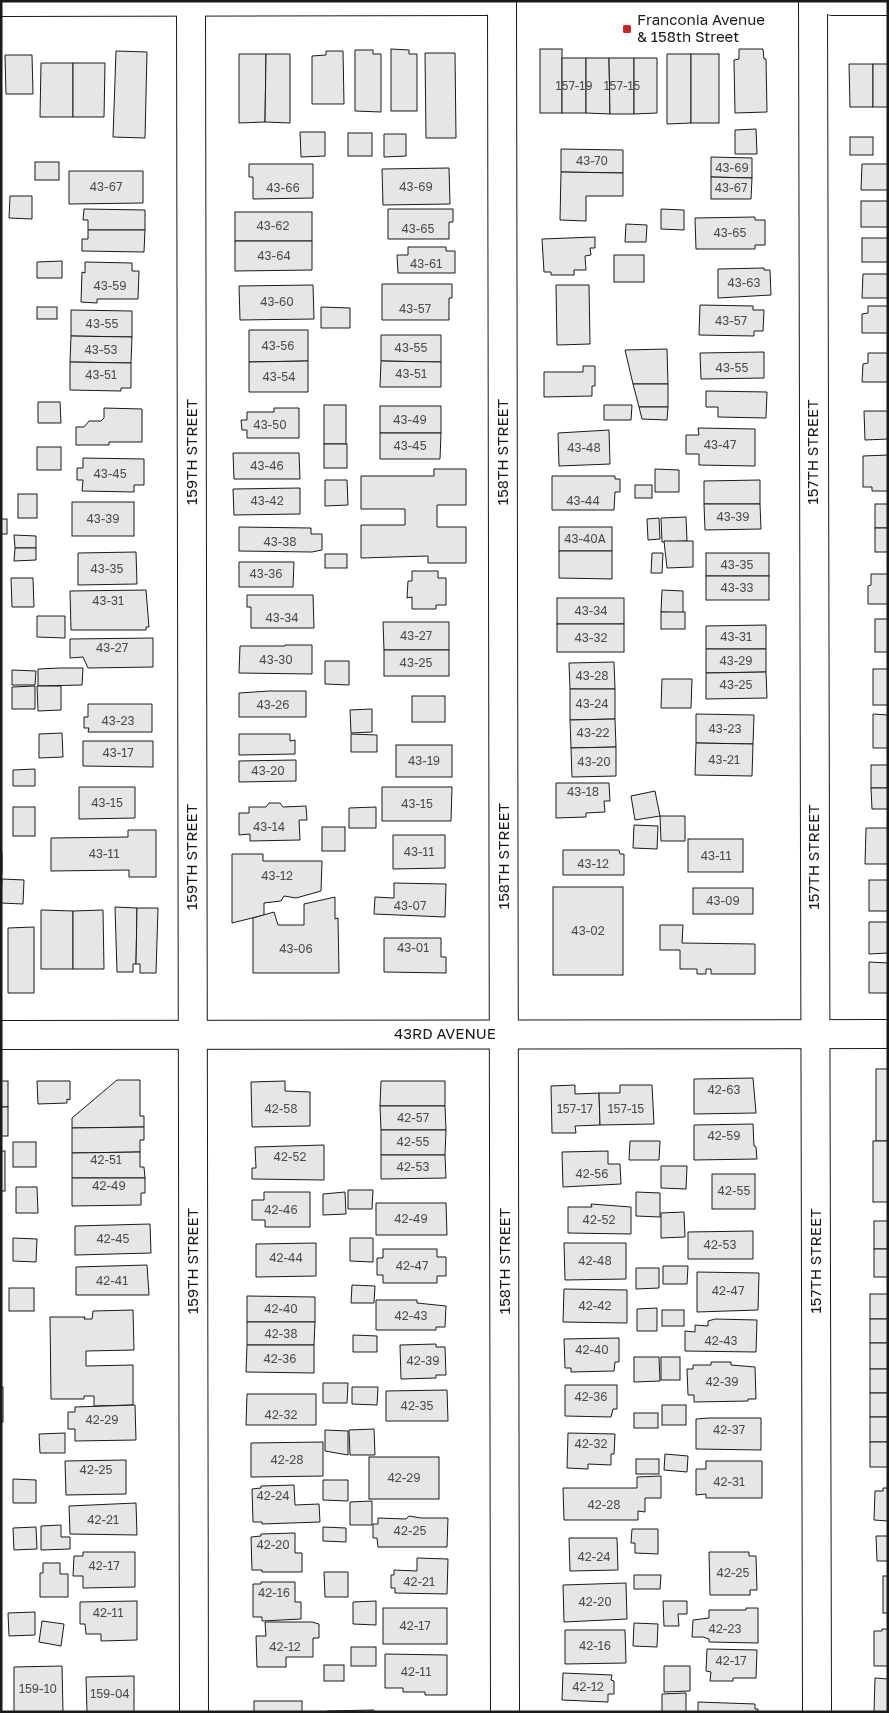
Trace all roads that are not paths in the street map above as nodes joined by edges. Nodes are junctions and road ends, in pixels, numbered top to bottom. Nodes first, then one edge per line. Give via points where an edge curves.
1 (485, 1) edge
2 (502, 1) edge
3 (813, 1) edge
4 (832, 1) edge
5 (888, 1) edge
6 (1, 2) edge
7 (35, 2) edge
8 (191, 2) edge
9 (193, 1034) junction
10 (814, 1034) junction
11 (888, 1034) edge
12 (1, 1035) edge
13 (504, 1035) junction
14 (194, 1712) edge
15 (505, 1712) edge
16 (817, 1712) edge

1 - 8 street
2 - 13 street, 158TH STREET
3 - 10 street, 157TH STREET
4 - 5 street
6 - 7 street
7 - 8 street
8 - 9 street, 159TH STREET
9 - 12 street, 43RD AVENUE
9 - 13 street, 43RD AVENUE
9 - 14 street, 159TH STREET
10 - 11 street, 43RD AVENUE
10 - 13 street, 43RD AVENUE
10 - 16 street, 157TH STREET
13 - 15 street, 158TH STREET

